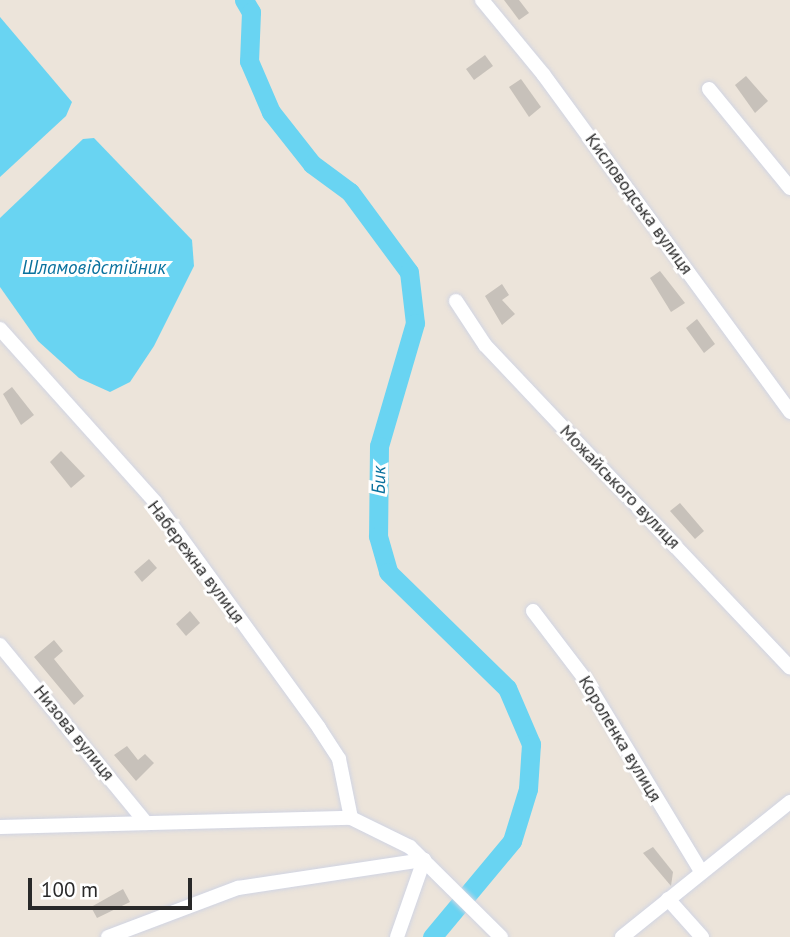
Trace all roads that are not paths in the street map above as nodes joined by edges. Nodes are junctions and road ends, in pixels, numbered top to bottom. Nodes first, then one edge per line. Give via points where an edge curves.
1 (482, 0) edge
2 (709, 89) dead end
3 (790, 188) edge
4 (456, 301) dead end
5 (0, 329) edge
6 (790, 412) edge
7 (533, 611) dead end
8 (0, 645) edge
9 (790, 668) edge
10 (790, 802) edge
11 (351, 818) junction
12 (146, 823) junction
13 (0, 827) edge
14 (424, 860) junction
15 (701, 871) junction
16 (668, 900) junction
17 (108, 937) edge
18 (397, 937) edge
19 (501, 937) edge
20 (622, 937) edge
21 (702, 937) edge

1 - 6 street, Кисловодська вулиця via 543,74
2 - 3 street
4 - 9 street, Можайського вулиця via 485,345
5 - 11 street, Набережна вулиця via 155,502 319,728 339,759
7 - 15 street, Короленка вулиця via 584,678
8 - 12 street, Низова вулиця
10 - 15 street
11 - 12 street
11 - 14 street
12 - 13 street
14 - 17 street via 238,888
14 - 18 street
14 - 19 street via 454,884
15 - 16 street
16 - 20 street
16 - 21 street

